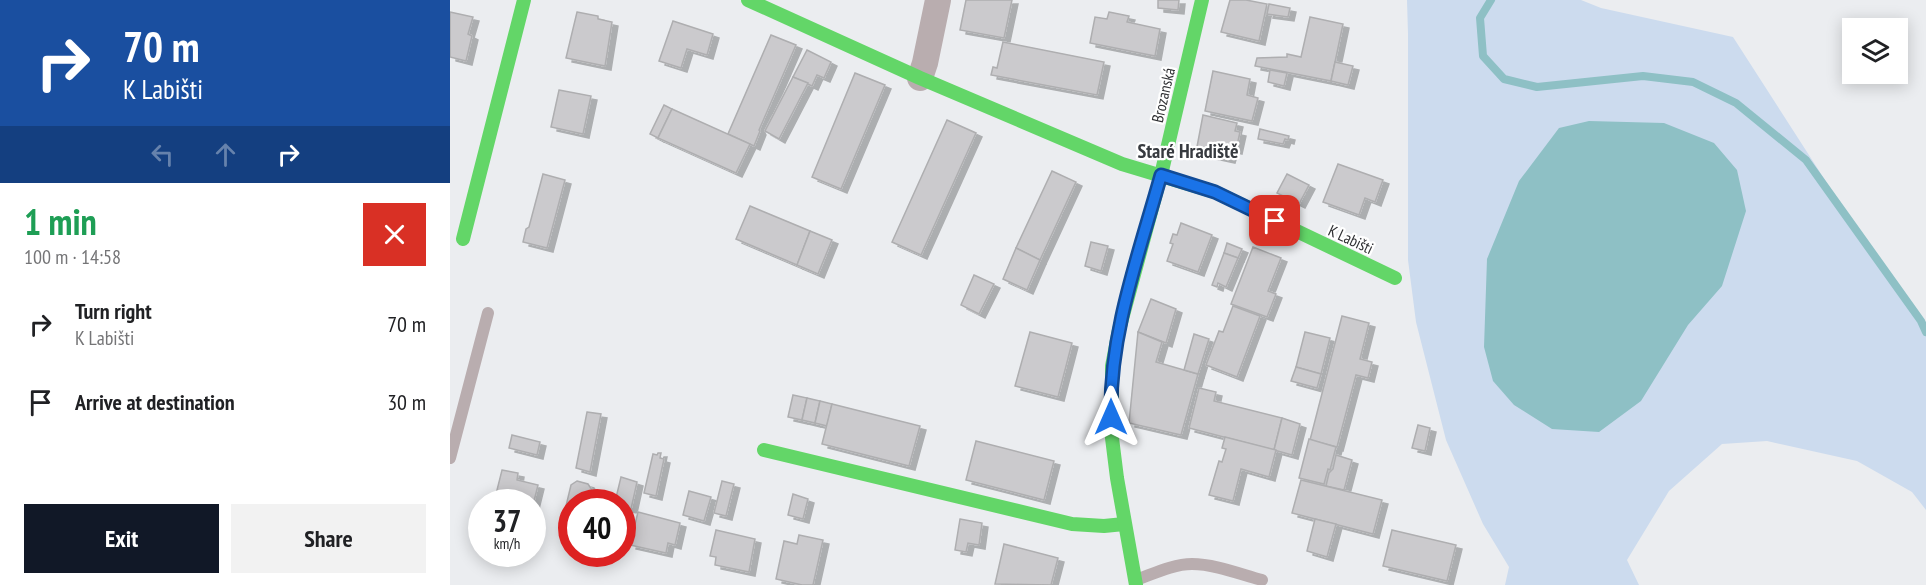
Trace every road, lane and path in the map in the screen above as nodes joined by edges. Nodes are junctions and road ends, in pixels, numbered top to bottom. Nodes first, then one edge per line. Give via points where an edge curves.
1 (524, 0) edge
2 (748, 0) edge
3 (938, 0) edge
4 (1202, 0) edge
5 (920, 78) junction
6 (1161, 175) junction
7 (463, 239) dead end
8 (1395, 278) dead end
9 (488, 313) dead end
10 (764, 450) dead end
11 (451, 452) edge
12 (1124, 524) junction
13 (1262, 580) dead end
14 (1136, 583) edge

1 - 7 street
2 - 5 street, K Labišti
3 - 5 street
4 - 6 street, Brozanská
5 - 6 street, K Labišti via 1122,164
6 - 8 street, K Labišti via 1215,192
6 - 12 street, Brozanská via 1112,366 1112,438
9 - 11 lane
10 - 12 street via 1072,524
12 - 14 street, Brozanská
13 - 14 lane via 1191,564

